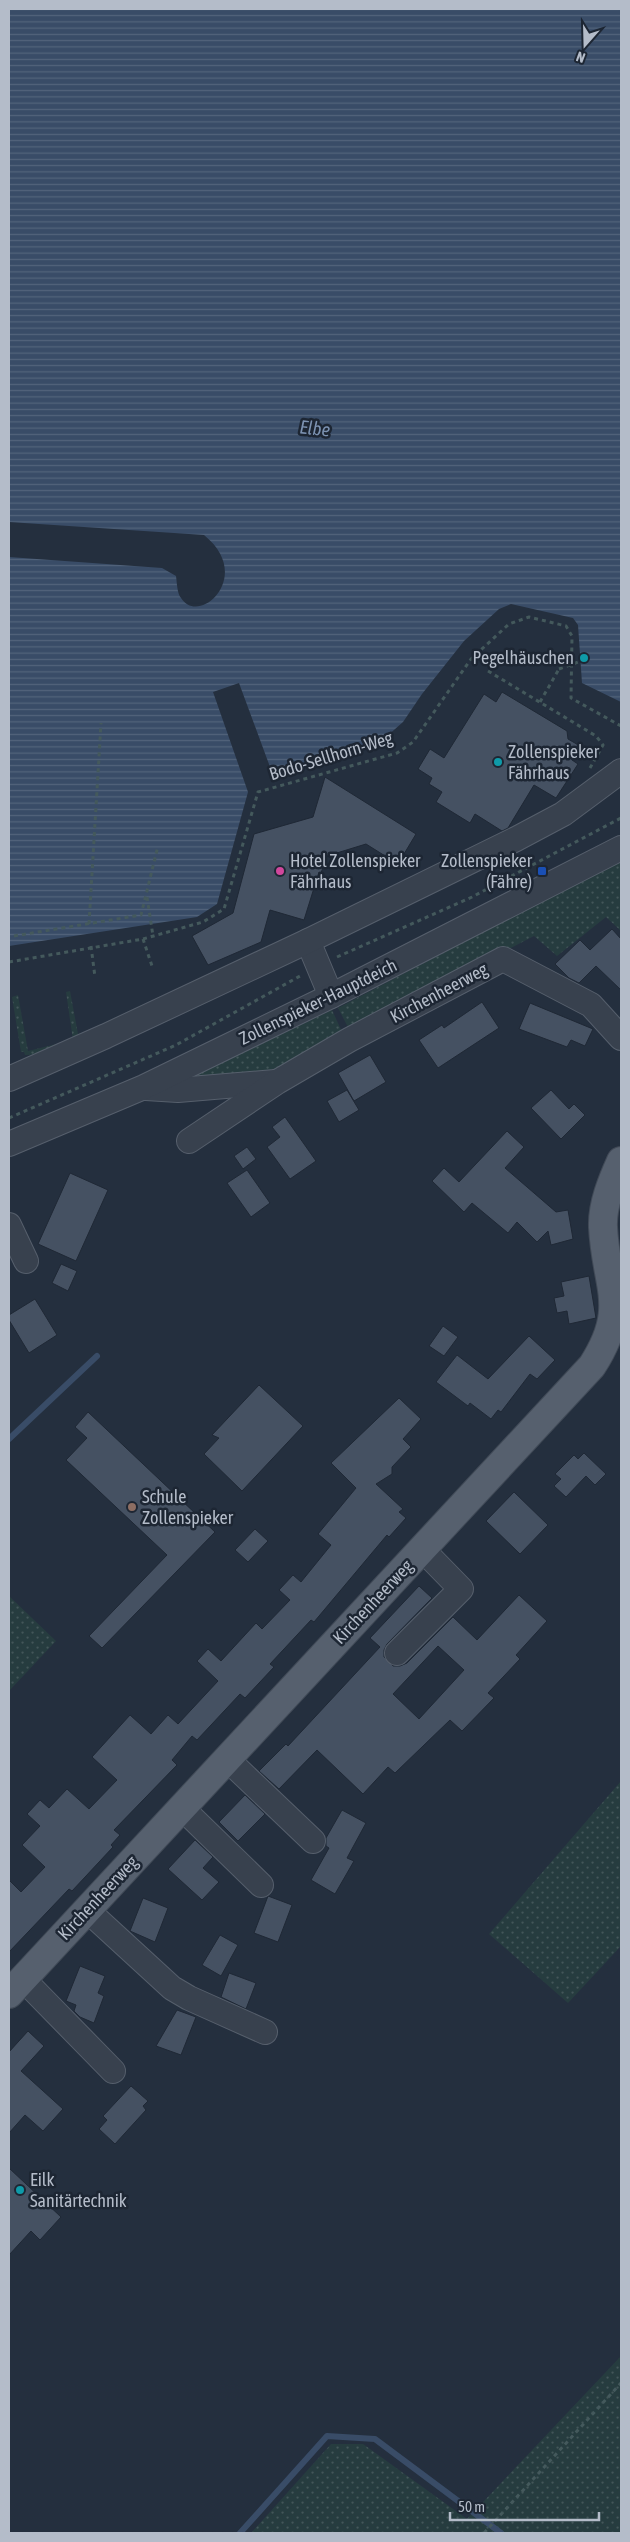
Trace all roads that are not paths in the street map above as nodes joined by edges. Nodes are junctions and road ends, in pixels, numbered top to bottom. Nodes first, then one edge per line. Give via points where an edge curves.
1 (621, 771) edge
2 (621, 848) edge
3 (308, 941) junction
4 (331, 996) junction
5 (621, 1038) edge
6 (9, 1079) edge
7 (277, 1082) junction
8 (144, 1087) junction
9 (190, 1141) dead end
10 (9, 1144) edge
11 (621, 1161) edge
12 (9, 1225) edge
13 (26, 1260) dead end
14 (422, 1549) junction
15 (397, 1653) dead end
16 (227, 1759) junction
17 (182, 1808) junction
18 (313, 1841) dead end
19 (261, 1885) dead end
20 (87, 1910) junction
21 (16, 1986) edge
22 (265, 2032) dead end
23 (113, 2071) dead end

1 - 3 street via 563,814
2 - 4 street, Zollenspieker-Hauptdeich
3 - 4 street
3 - 6 street
4 - 8 street, Zollenspieker-Hauptdeich
5 - 7 street, Kirchenheerweg via 592,1005 503,959
7 - 8 street, Kirchenheerweg via 178,1090
7 - 9 street, Kirchenheerweg
8 - 10 street, Zollenspieker-Hauptdeich
11 - 14 main road, Kirchenheerweg via 604,1214 605,1243 614,1290 613,1324 607,1341 580,1381
12 - 13 street
14 - 15 street via 461,1589
14 - 16 main road, Kirchenheerweg
16 - 17 main road, Kirchenheerweg
16 - 18 street
17 - 19 street
17 - 20 main road, Kirchenheerweg
20 - 21 main road, Kirchenheerweg
20 - 22 street via 172,1988
21 - 23 street

